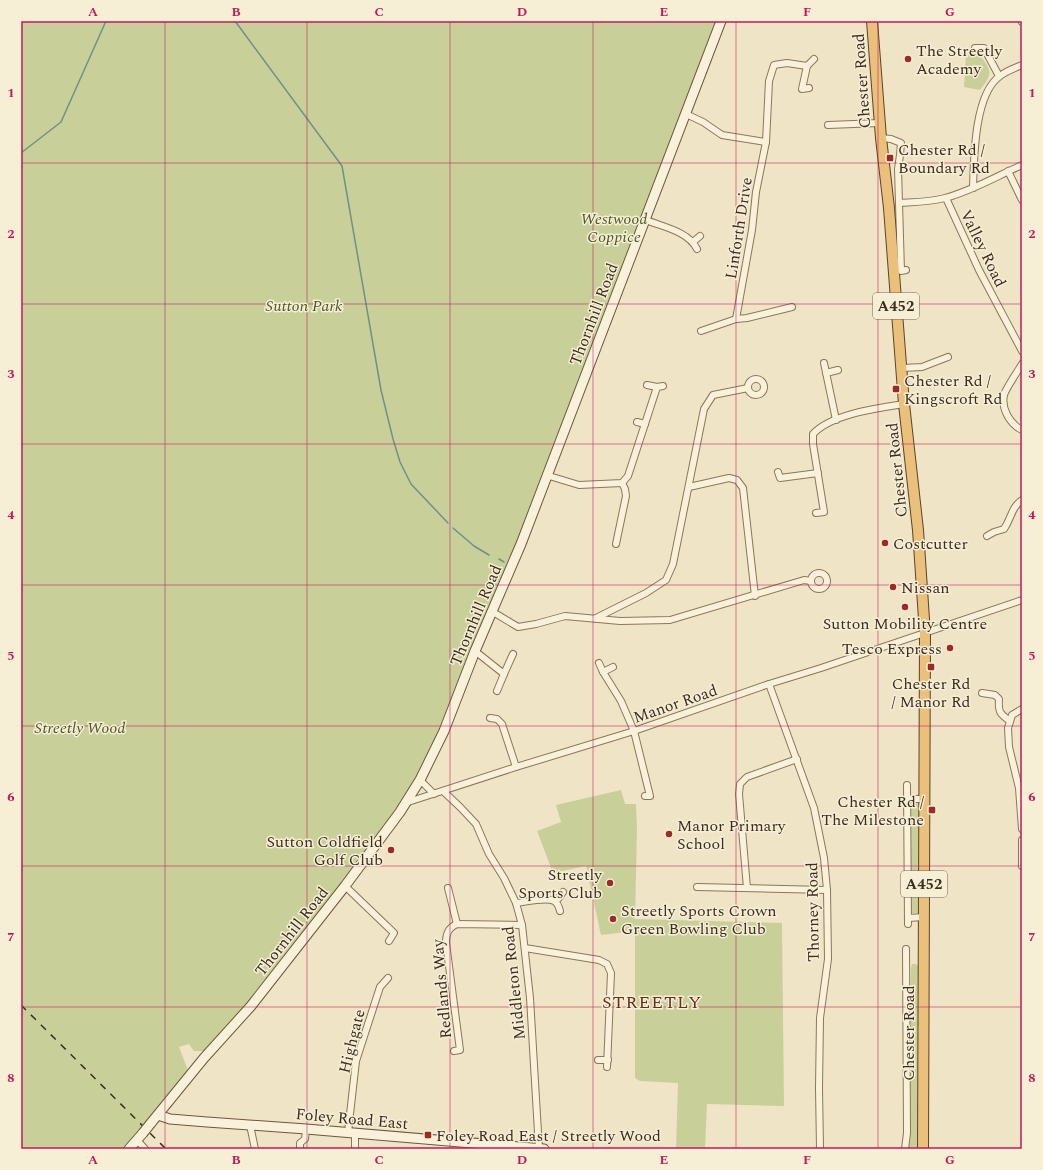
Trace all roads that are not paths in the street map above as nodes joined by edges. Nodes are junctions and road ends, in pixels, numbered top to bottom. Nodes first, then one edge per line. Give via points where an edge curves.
1 (721, 21) edge
2 (872, 21) edge
3 (975, 48) dead end
4 (814, 59) dead end
5 (1022, 65) edge
6 (807, 66) junction
7 (999, 76) junction
8 (809, 88) dead end
9 (686, 114) junction
10 (832, 117) dead end
11 (880, 123) junction
12 (881, 138) junction
13 (766, 142) junction
14 (1022, 165) edge
15 (1008, 171) junction
16 (973, 188) junction
17 (946, 198) junction
18 (1022, 200) edge
19 (899, 203) junction
20 (646, 220) junction
21 (700, 236) dead end
22 (693, 242) junction
23 (696, 249) dead end
24 (906, 270) dead end
25 (788, 306) dead end
26 (736, 319) junction
27 (701, 331) dead end
28 (1022, 351) edge
29 (948, 357) dead end
30 (824, 364) dead end
31 (1022, 364) edge
32 (902, 368) junction
33 (838, 370) dead end
34 (826, 373) junction
35 (647, 385) dead end
36 (748, 388) dead end
37 (904, 404) junction
38 (836, 420) junction
39 (637, 422) dead end
40 (645, 424) junction
41 (1022, 430) edge
42 (626, 459) dead end
43 (633, 461) junction
44 (778, 472) dead end
45 (818, 473) junction
46 (546, 475) junction
47 (622, 483) junction
48 (689, 487) junction
49 (1022, 500) edge
50 (816, 513) dead end
51 (992, 525) dead end
52 (994, 532) junction
53 (987, 536) dead end
54 (616, 544) dead end
55 (811, 581) dead end
56 (755, 596) junction
57 (1022, 600) edge
58 (493, 612) junction
59 (596, 618) junction
60 (925, 634) junction
61 (475, 651) junction
62 (513, 654) dead end
63 (600, 663) dead end
64 (612, 667) dead end
65 (603, 672) junction
66 (504, 674) junction
67 (769, 684) junction
68 (497, 692) dead end
69 (982, 693) dead end
70 (1022, 709) edge
71 (490, 718) dead end
72 (1010, 721) junction
73 (634, 731) junction
74 (797, 759) junction
75 (516, 767) junction
76 (420, 780) junction
77 (908, 785) dead end
78 (443, 791) junction
79 (434, 794) junction
80 (645, 796) dead end
81 (925, 798) junction
82 (908, 799) junction
83 (405, 803) junction
84 (1022, 811) edge
85 (1022, 829) edge
86 (1022, 840) edge
87 (1022, 866) edge
88 (345, 886) junction
89 (697, 887) dead end
90 (448, 888) dead end
91 (747, 888) junction
92 (828, 890) junction
93 (563, 892) dead end
94 (554, 900) junction
95 (516, 903) junction
96 (560, 911) dead end
97 (924, 917) junction
98 (457, 924) junction
99 (522, 925) junction
100 (389, 941) dead end
101 (525, 948) junction
102 (906, 949) dead end
103 (388, 978) dead end
104 (383, 983) junction
105 (389, 988) dead end
106 (460, 1050) dead end
107 (598, 1060) dead end
108 (608, 1060) junction
109 (607, 1067) dead end
110 (158, 1115) junction
111 (250, 1125) junction
112 (306, 1129) junction
113 (352, 1132) junction
114 (137, 1140) junction
115 (129, 1149) edge
116 (145, 1149) edge
117 (255, 1149) edge
118 (300, 1149) edge
119 (355, 1149) edge
120 (539, 1149) edge
121 (544, 1149) edge
122 (820, 1149) edge
123 (905, 1149) edge
124 (923, 1149) edge

1 - 9 main road, Thornhill Road
2 - 11 highway, Chester Road / A452
3 - 7 street via 984,48
4 - 6 street
5 - 7 street
6 - 8 street via 802,89
6 - 13 street, Linforth Drive via 787,63 774,65 769,81
7 - 16 street via 990,86 980,112 976,131
9 - 13 street via 722,135
9 - 20 main road, Thornhill Road
10 - 11 street via 831,125
11 - 12 highway, Chester Road / A452
12 - 19 street, Chester Road via 901,143 898,168
12 - 32 highway, Chester Road / A452
13 - 26 street, Linforth Drive
14 - 15 street
15 - 16 street
15 - 18 street
16 - 17 street
17 - 19 street
17 - 28 street, Valley Road
19 - 24 street, Chester Road via 901,271
20 - 22 street via 685,236
20 - 46 main road, Thornhill Road
21 - 22 street
22 - 23 street
25 - 26 street
26 - 27 street via 708,326
29 - 32 street via 922,367
30 - 34 street
31 - 41 street via 1004,393 1004,401 1012,423
32 - 37 highway, Chester Road / A452
33 - 34 street
34 - 38 street
35 - 40 street via 660,387
36 - 48 street via 713,395 708,401 704,409
37 - 38 street via 869,409
37 - 60 highway, Chester Road / A452 via 918,530
38 - 45 street via 819,427 813,434
39 - 40 street
40 - 43 street
42 - 43 street
43 - 47 street via 628,476
44 - 45 street via 780,478
45 - 50 street via 824,512
46 - 47 street via 579,485
46 - 58 main road, Thornhill Road
47 - 54 street via 626,489 626,496 616,525
48 - 56 street via 729,478 737,480 743,488
48 - 59 street via 673,564 666,580
49 - 52 street via 1014,506 1004,529
51 - 52 street
52 - 53 street
55 - 56 street via 804,580
56 - 59 street via 670,620 620,621
57 - 60 street, Manor Road
58 - 59 street via 518,627 565,616
58 - 61 main road, Thornhill Road
60 - 67 street, Manor Road
60 - 81 highway, Chester Road / A452
61 - 66 street
61 - 76 main road, Thornhill Road via 444,731
62 - 66 street
63 - 65 street
64 - 65 street
65 - 73 street via 621,701
66 - 68 street
67 - 73 street, Manor Road
67 - 74 street, Thorney Road
69 - 72 street via 994,695 999,699 1001,715
70 - 72 street via 1012,715
71 - 75 street via 497,719 502,724
72 - 84 street via 1009,747
73 - 75 street, Manor Road
73 - 80 street via 650,796
74 - 91 street via 747,776 740,784
74 - 92 street, Thorney Road via 814,808
75 - 78 street, Manor Road
76 - 79 street
76 - 83 main road, Thornhill Road
77 - 82 street
78 - 79 street, Manor Road
78 - 95 street, Middleton Road via 476,824
79 - 83 street, Manor Road
81 - 82 street
81 - 97 highway, Chester Road / A452
82 - 97 street via 908,921
83 - 88 main road, Thornhill Road
84 - 85 street
86 - 87 street
88 - 100 street via 394,933
88 - 110 main road, Thornhill Road via 251,1006 204,1058
89 - 91 street
90 - 98 street
91 - 92 street
92 - 122 street, Thorney Road via 828,959 820,1018
93 - 94 street
94 - 95 street
94 - 96 street
95 - 99 street, Middleton Road
97 - 124 highway, Chester Road / A452
98 - 99 street, Redlands Way
98 - 106 street, Redlands Way via 452,926 446,936
99 - 101 street, Middleton Road
101 - 108 street via 599,960 607,964 611,973
101 - 120 street, Middleton Road
102 - 123 street, Chester Road via 910,960
103 - 104 street, Highgate
104 - 105 street
104 - 113 street, Highgate via 356,1061
107 - 108 street
108 - 109 street
110 - 111 main road, Foley Road East
110 - 114 main road, Thornhill Road, bridge
111 - 112 main road, Foley Road East
111 - 117 street
112 - 113 main road, Foley Road East
112 - 118 street
113 - 119 street
113 - 120 main road, Foley Road East
114 - 115 main road, Thornhill Road
114 - 116 street
120 - 121 main road, Foley Road East

